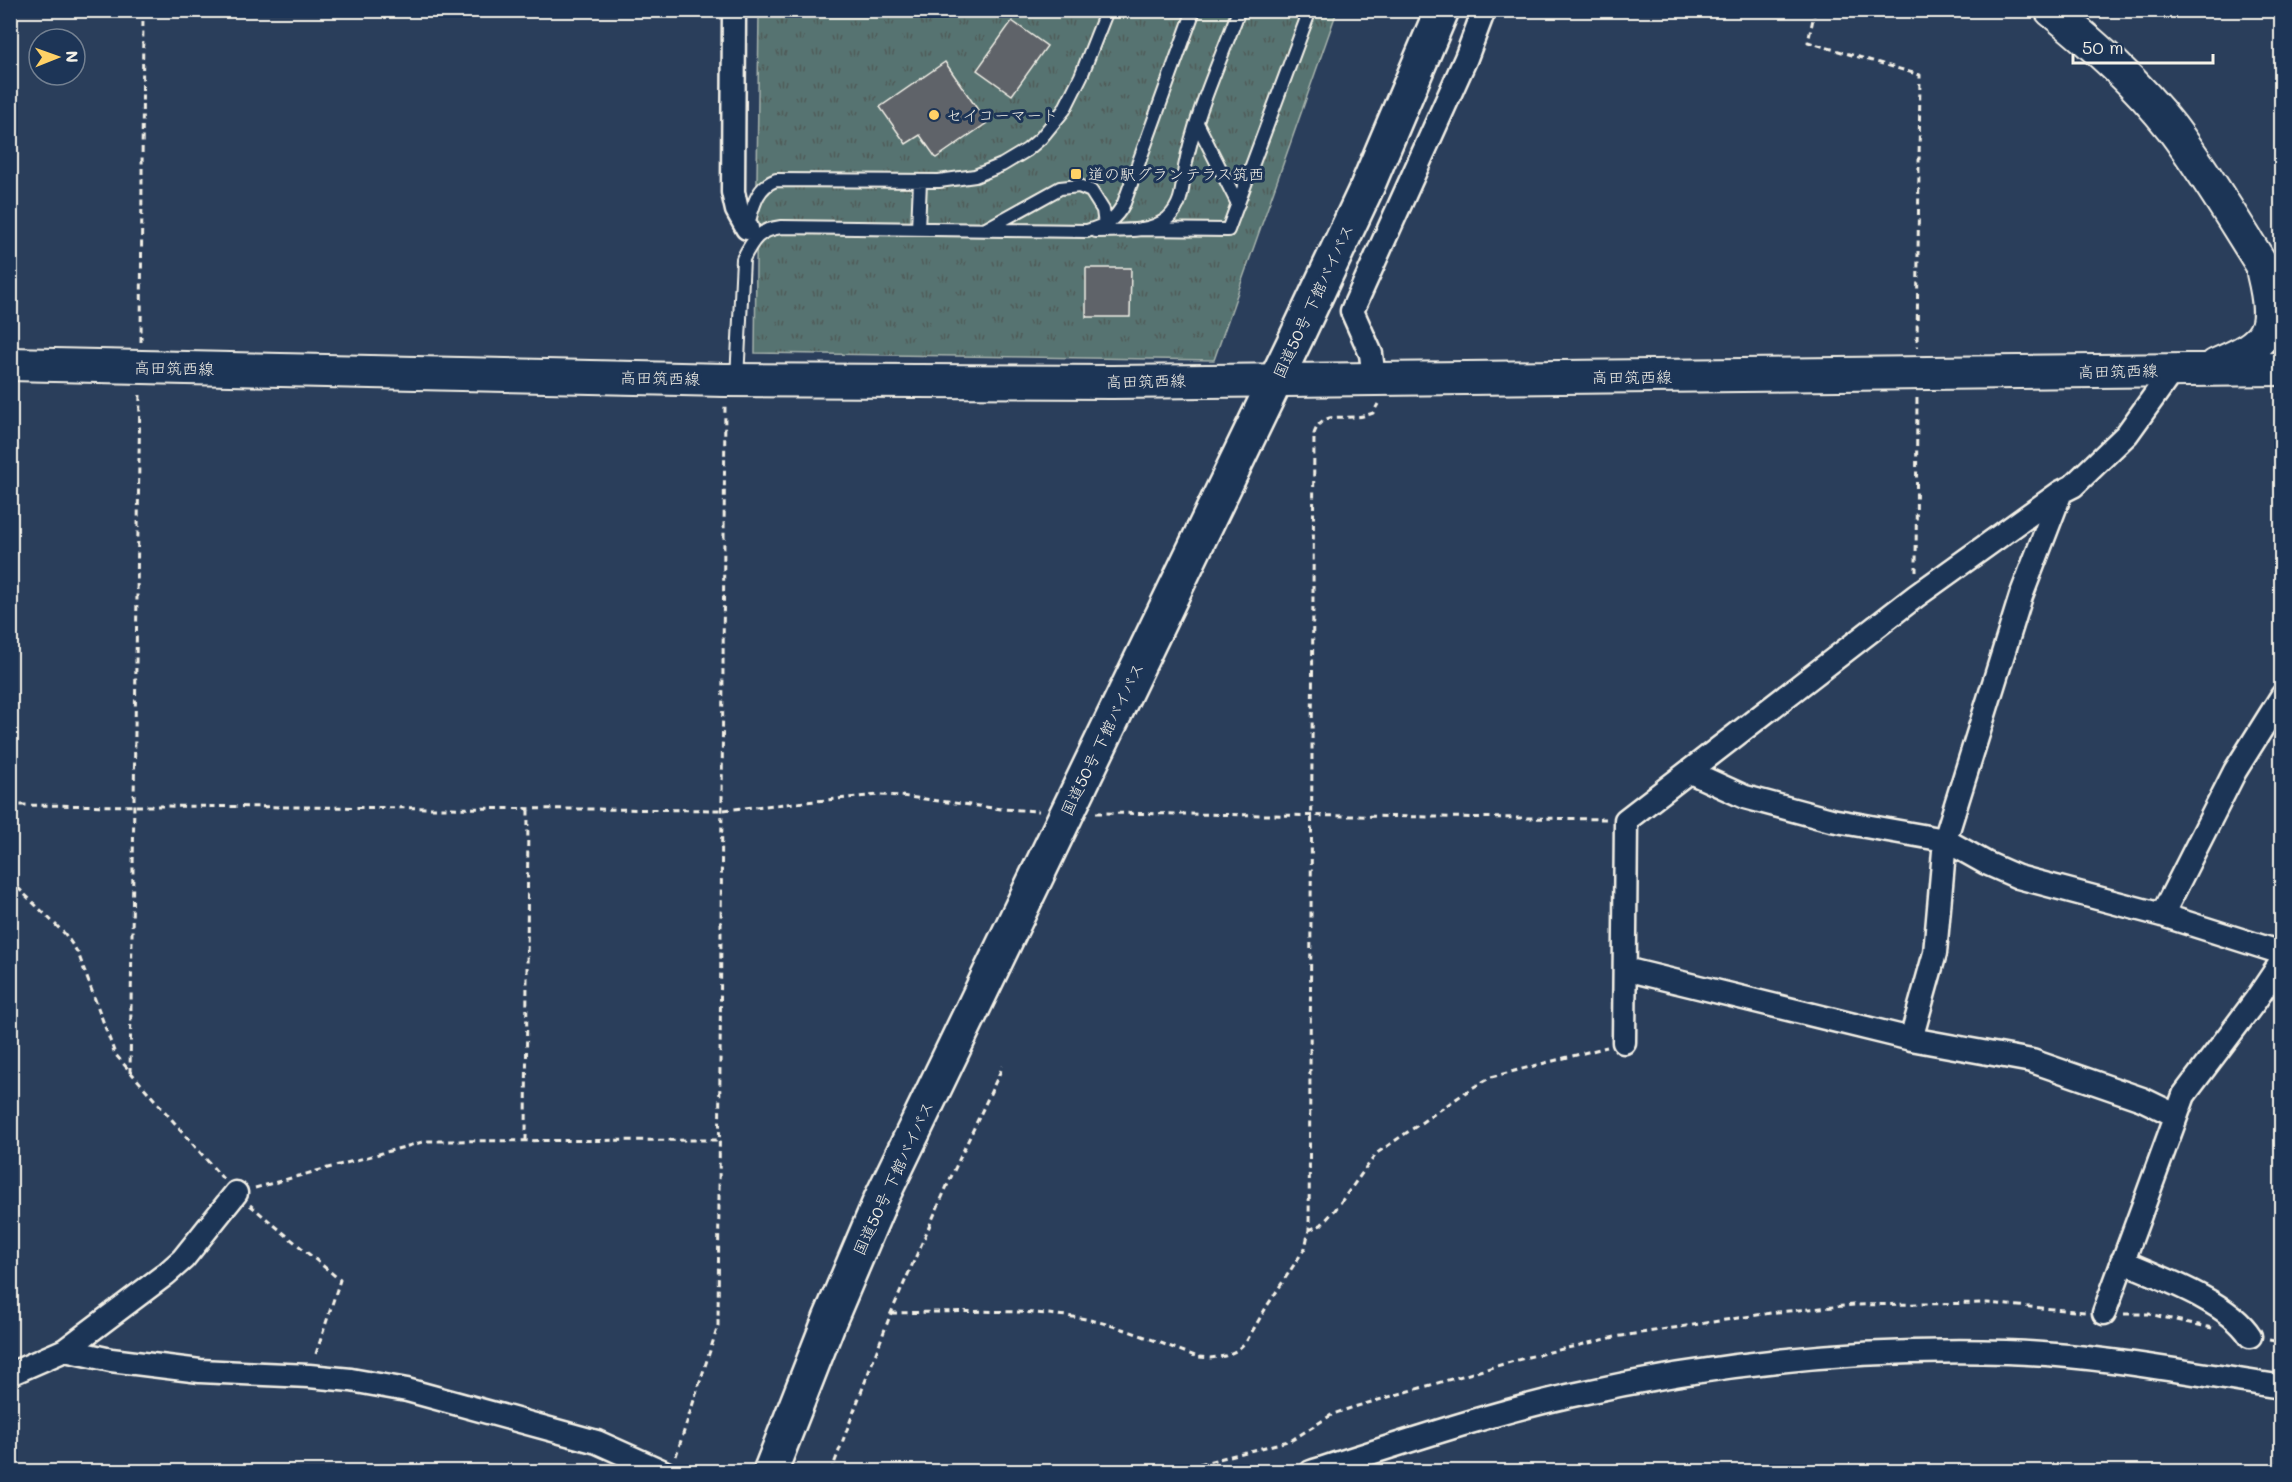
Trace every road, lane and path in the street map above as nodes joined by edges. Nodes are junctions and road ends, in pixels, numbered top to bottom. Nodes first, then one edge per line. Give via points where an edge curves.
1 (143, 10) edge
2 (735, 10) edge
3 (1107, 10) edge
4 (1194, 10) edge
5 (1239, 10) edge
6 (1310, 10) edge
7 (1442, 10) edge
8 (1484, 10) edge
9 (1815, 10) edge
10 (2051, 10) edge
11 (1197, 123) junction
12 (920, 181) junction
13 (1238, 204) junction
14 (1105, 225) junction
15 (747, 228) junction
16 (918, 229) junction
17 (1141, 229) junction
18 (984, 230) junction
19 (1087, 231) junction
20 (743, 259) junction
21 (2260, 264) junction
22 (2282, 296) edge
23 (10, 364) edge
24 (141, 368) junction
25 (2206, 369) junction
26 (2282, 369) edge
27 (2173, 370) junction
28 (1917, 375) junction
29 (1378, 379) junction
30 (731, 380) junction
31 (1276, 380) junction
32 (2061, 492) junction
33 (1916, 596) junction
34 (2282, 696) edge
35 (1689, 772) junction
36 (10, 805) edge
37 (133, 806) junction
38 (528, 809) junction
39 (723, 810) junction
40 (1047, 811) dead end
41 (1096, 813) dead end
42 (1312, 816) junction
43 (1626, 820) junction
44 (1945, 840) junction
45 (10, 880) edge
46 (2162, 915) junction
47 (2282, 953) edge
48 (2282, 961) edge
49 (1625, 969) junction
50 (1911, 1039) junction
51 (1624, 1042) joint
52 (1003, 1066) dead end
53 (130, 1073) junction
54 (2175, 1115) junction
55 (718, 1140) junction
56 (526, 1141) junction
57 (236, 1193) junction
58 (1309, 1230) junction
59 (2122, 1261) junction
60 (891, 1313) junction
61 (2104, 1313) dead end
62 (2250, 1336) dead end
63 (65, 1350) junction
64 (10, 1374) edge
65 (309, 1376) junction
66 (2282, 1387) edge
67 (669, 1466) edge
68 (770, 1472) edge
69 (831, 1472) edge
70 (1311, 1472) edge

1 - 24 path
2 - 15 street via 733,192
3 - 12 lane via 1073,94 1041,138 989,171 954,180
4 - 14 lane via 1124,203
5 - 11 lane
6 - 13 lane
7 - 31 highway, 国道50号 下館バイパス via 1367,187
8 - 29 street via 1352,311
9 - 28 path via 1808,42 1920,75
10 - 21 main road via 2132,82 2172,128
11 - 13 lane
11 - 17 lane via 1176,210 1153,227
12 - 15 lane via 776,180 766,183 759,192
12 - 16 lane
13 - 17 lane via 1228,230
14 - 18 lane via 1103,210 1092,191 1079,186 1060,188
14 - 19 lane
15 - 20 lane
16 - 18 lane
16 - 20 lane via 766,229 751,242
17 - 19 lane
18 - 19 lane
20 - 30 lane
21 - 22 main road
21 - 25 main road via 2269,309 2265,333 2252,349
23 - 24 main road, 高田筑西線
24 - 30 main road, 高田筑西線
24 - 37 path
25 - 26 main road, 高田筑西線
25 - 27 main road, 高田筑西線
27 - 28 main road, 高田筑西線
27 - 32 street via 2127,434 2073,486
28 - 29 main road, 高田筑西線
28 - 33 path
29 - 31 main road, 高田筑西線
29 - 42 path via 1380,400 1373,413 1328,417 1317,425 1314,434
30 - 31 main road, 高田筑西線
30 - 39 path
31 - 68 highway, 国道50号 下館バイパス via 881,1199
32 - 33 street
32 - 44 street via 2021,596
33 - 35 street
34 - 46 street via 2235,771
35 - 43 street
35 - 44 street via 1745,797 1831,820
36 - 37 path
37 - 38 path
37 - 53 path
38 - 39 path
38 - 56 path
39 - 40 path via 879,795
39 - 55 path
41 - 42 path
42 - 43 path
42 - 58 path
43 - 49 street
44 - 46 street via 2018,877
44 - 50 street via 1935,953
45 - 53 path via 65,934 78,953 115,1054
46 - 47 street
48 - 54 street via 2184,1095
49 - 50 street
49 - 51 street
50 - 54 street via 2040,1064 2142,1099
51 - 58 path via 1491,1077 1472,1088 1377,1154 1335,1210 1321,1225
52 - 60 path
53 - 57 path
54 - 59 street
55 - 56 path
55 - 67 path via 718,1326
56 - 57 path via 426,1141
57 - 63 street via 183,1259
57 - 65 path via 340,1280
58 - 60 path via 1305,1248 1246,1342 1225,1356 1198,1357 1114,1327 1070,1317 1006,1311
59 - 61 street
59 - 62 street via 2210,1302
60 - 69 path
63 - 64 street
63 - 65 street via 200,1371
65 - 67 street via 407,1390
66 - 70 street via 2100,1359 2020,1353 1893,1351 1818,1356 1687,1372 1576,1394

